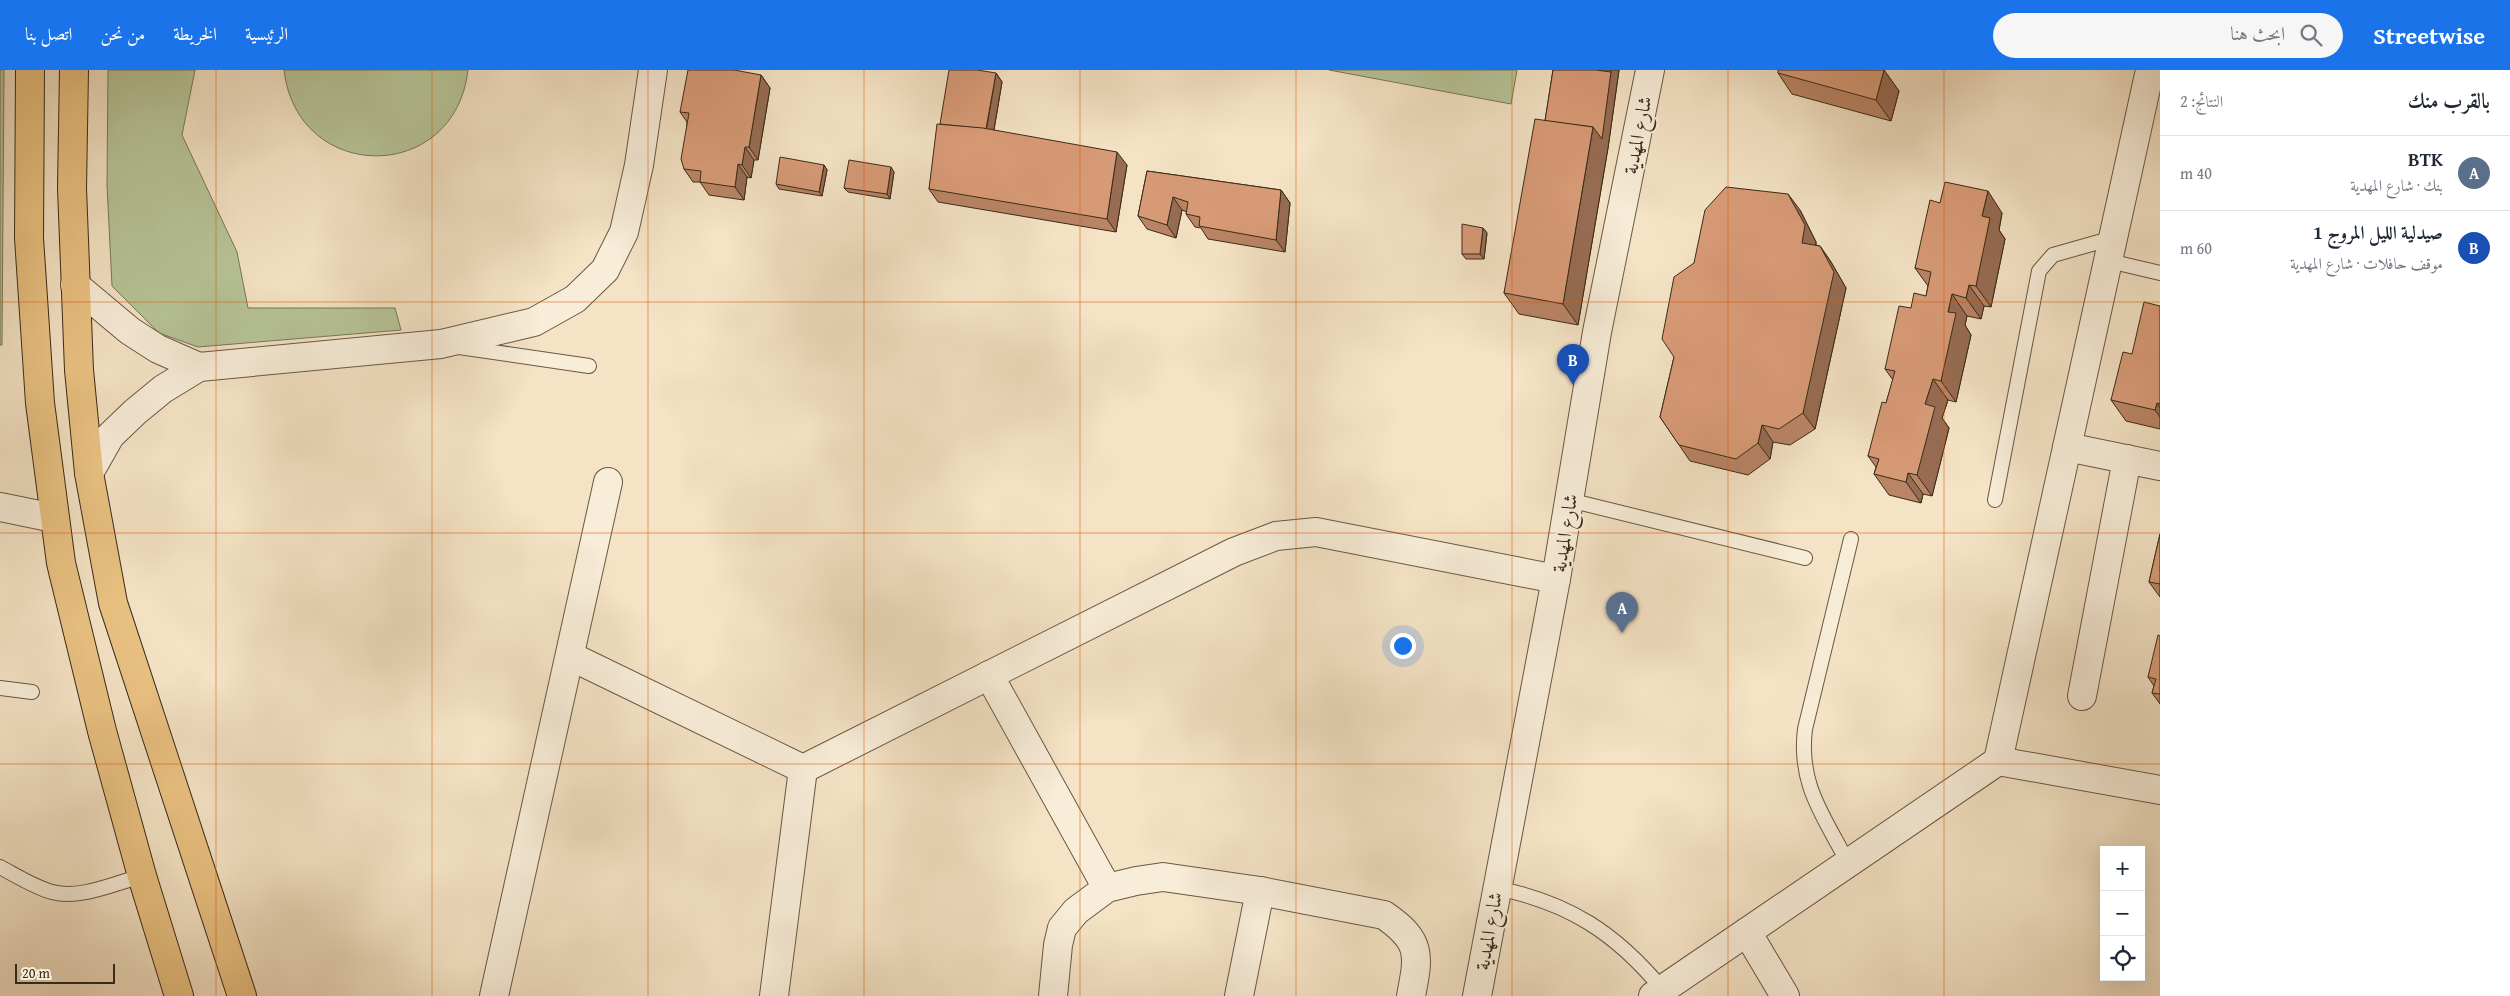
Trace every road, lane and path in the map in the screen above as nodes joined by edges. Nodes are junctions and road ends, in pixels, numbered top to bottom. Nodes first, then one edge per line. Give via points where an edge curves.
1 (30, 70) edge
2 (74, 70) edge
3 (653, 70) edge
4 (1650, 70) edge
5 (2150, 70) edge
6 (2111, 250) junction
7 (2160, 273) edge
8 (76, 284) junction
9 (441, 344) junction
10 (589, 366) dead end
11 (199, 367) junction
12 (2067, 447) junction
13 (2126, 459) junction
14 (2160, 466) edge
15 (89, 474) junction
16 (608, 482) dead end
17 (1569, 500) junction
18 (1995, 500) dead end
19 (0, 507) edge
20 (54, 518) junction
21 (1851, 539) dead end
22 (1804, 558) dead end
23 (1556, 579) junction
24 (570, 656) junction
25 (989, 675) junction
26 (0, 688) edge
27 (32, 692) dead end
28 (2082, 696) dead end
29 (1998, 761) junction
30 (803, 769) junction
31 (2160, 790) edge
32 (1848, 863) junction
33 (0, 867) edge
34 (142, 876) junction
35 (1107, 888) junction
36 (1496, 888) junction
37 (1260, 892) junction
38 (1748, 932) junction
39 (1658, 993) edge
40 (179, 996) edge
41 (242, 996) edge
42 (494, 996) edge
43 (774, 996) edge
44 (1052, 996) edge
45 (1239, 996) edge
46 (1411, 996) edge
47 (1477, 996) edge
48 (1786, 996) edge

1 - 20 highway via 30,238 40,403
2 - 8 highway via 72,188
3 - 9 street via 640,164 624,232 605,270 575,299 534,322
4 - 17 street, شارع المهدية via 1597,332
5 - 6 street
6 - 7 lane
6 - 12 street
6 - 18 lane via 2053,255 2039,271
8 - 11 street via 130,331 158,349
8 - 15 highway via 79,370
9 - 10 lane
9 - 11 street
11 - 15 street via 162,389 110,436
12 - 13 street
12 - 29 street
13 - 14 street
13 - 28 street
15 - 41 highway via 113,603
16 - 24 street
17 - 22 lane
17 - 23 street, شارع المهدية
19 - 20 street
20 - 34 highway via 102,731
21 - 32 lane via 1805,729 1803,761 1810,790
23 - 25 street via 1316,532 1276,536 1234,552
23 - 36 street, شارع المهدية
24 - 30 street
24 - 42 street
25 - 30 street
25 - 35 street
26 - 27 lane
29 - 31 street
29 - 32 street
30 - 43 street
32 - 38 street
33 - 34 lane via 52,892 67,895
34 - 40 highway
35 - 37 street via 1163,877
35 - 44 street via 1076,911 1062,928
36 - 39 lane via 1549,902 1598,927 1644,966
36 - 47 street, شارع المهدية
37 - 45 street
37 - 46 street via 1384,915 1401,926 1412,941 1417,956
38 - 39 street
38 - 48 street

